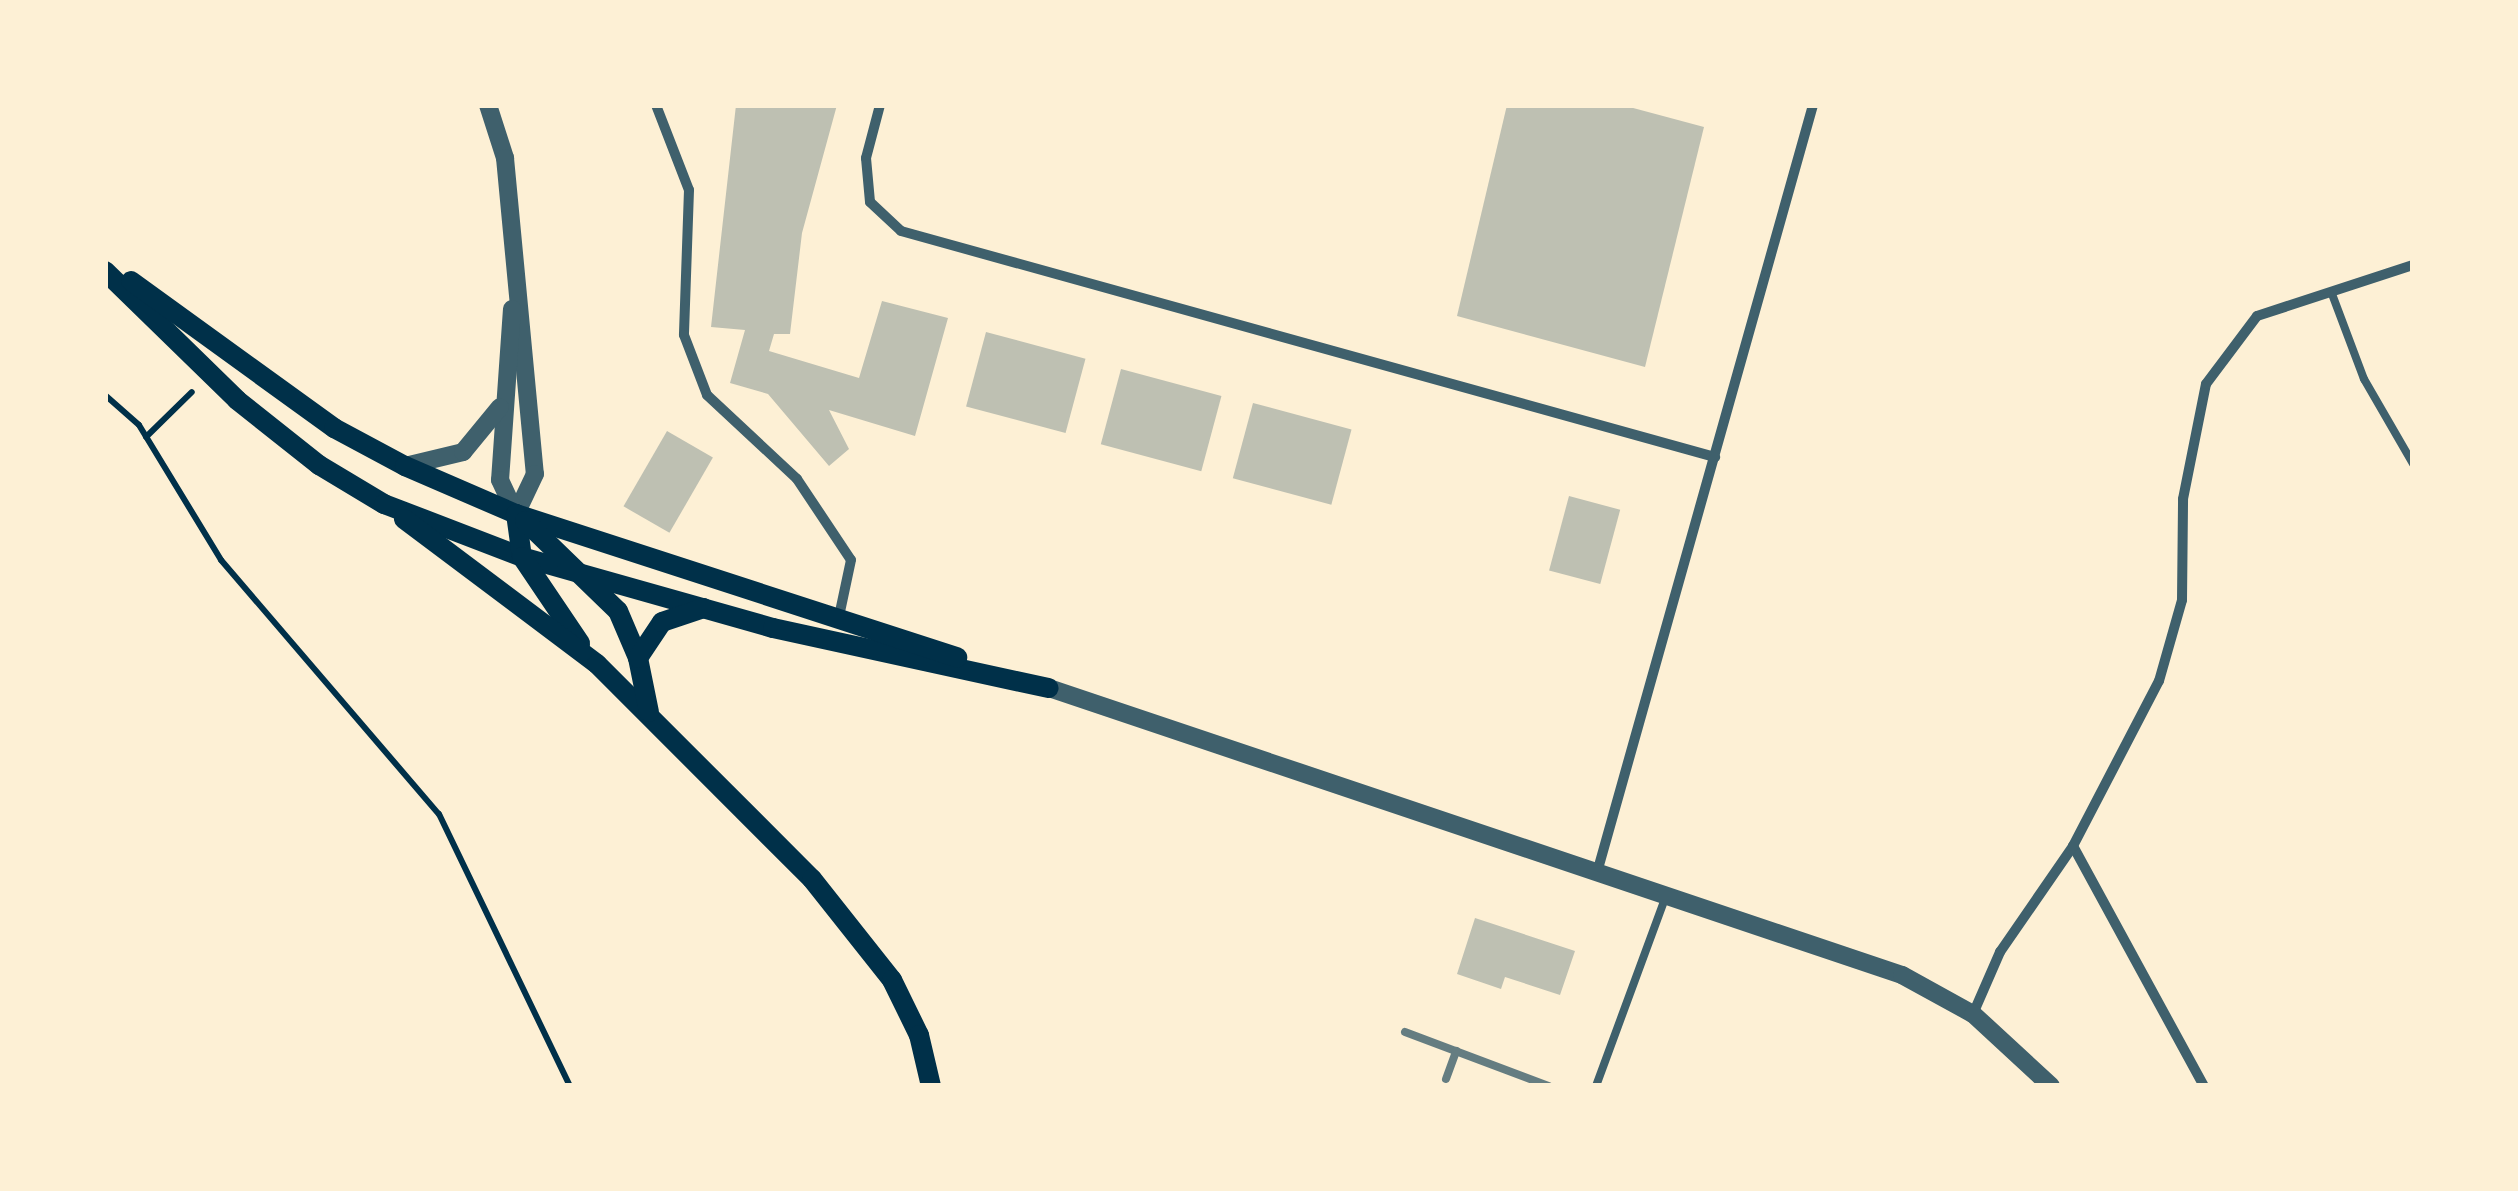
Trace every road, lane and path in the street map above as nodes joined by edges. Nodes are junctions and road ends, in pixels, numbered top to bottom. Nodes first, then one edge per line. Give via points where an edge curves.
1 (488, 105) edge
2 (656, 105) edge
3 (880, 105) edge
4 (1813, 105) edge
5 (105, 262) edge
6 (2413, 264) edge
7 (105, 271) edge
8 (516, 273) junction
9 (2332, 294) junction
10 (211, 374) junction
11 (105, 395) edge
12 (500, 407) junction
13 (146, 437) junction
14 (1716, 457) junction
15 (2413, 464) edge
16 (405, 466) junction
17 (384, 504) junction
18 (516, 514) junction
19 (522, 557) junction
20 (589, 576) junction
21 (704, 608) junction
22 (839, 617) junction
23 (834, 641) junction
24 (638, 658) junction
25 (597, 664) junction
26 (1049, 688) junction
27 (649, 712) junction
28 (2072, 846) junction
29 (1598, 869) junction
30 (1667, 893) junction
31 (1973, 1014) junction
32 (570, 1086) edge
33 (932, 1086) edge
34 (1596, 1086) edge
35 (2051, 1086) edge
36 (2204, 1086) edge

1 - 8 street via 506,158
2 - 22 street via 689,190 684,334 707,395 797,479 851,560
3 - 14 street via 866,158 870,202 901,232
4 - 14 street
5 - 16 main road via 334,428
6 - 9 street
7 - 10 main road
8 - 12 street
8 - 18 street via 535,474
9 - 15 lane via 2364,378
9 - 28 street via 2258,316 2206,384 2183,500 2182,600 2173,632 2158,681
10 - 13 path
10 - 17 main road via 319,465
11 - 13 path
12 - 16 street via 463,452
12 - 18 street via 500,480
13 - 32 path via 221,560 438,814
14 - 29 street
16 - 18 main road
17 - 19 main road
17 - 25 main road
18 - 19 main road
18 - 20 main road
18 - 22 main road
19 - 20 main road
19 - 25 main road
20 - 21 main road
20 - 24 main road via 618,611
21 - 23 main road
21 - 24 main road via 662,622
22 - 23 street
22 - 26 main road
23 - 26 main road
24 - 27 main road
25 - 27 main road
26 - 29 street
27 - 33 main road via 852,924 892,980 919,1036
28 - 31 street via 2000,952
28 - 36 street
29 - 30 street
30 - 31 street via 1902,975
30 - 34 lane
31 - 35 street

